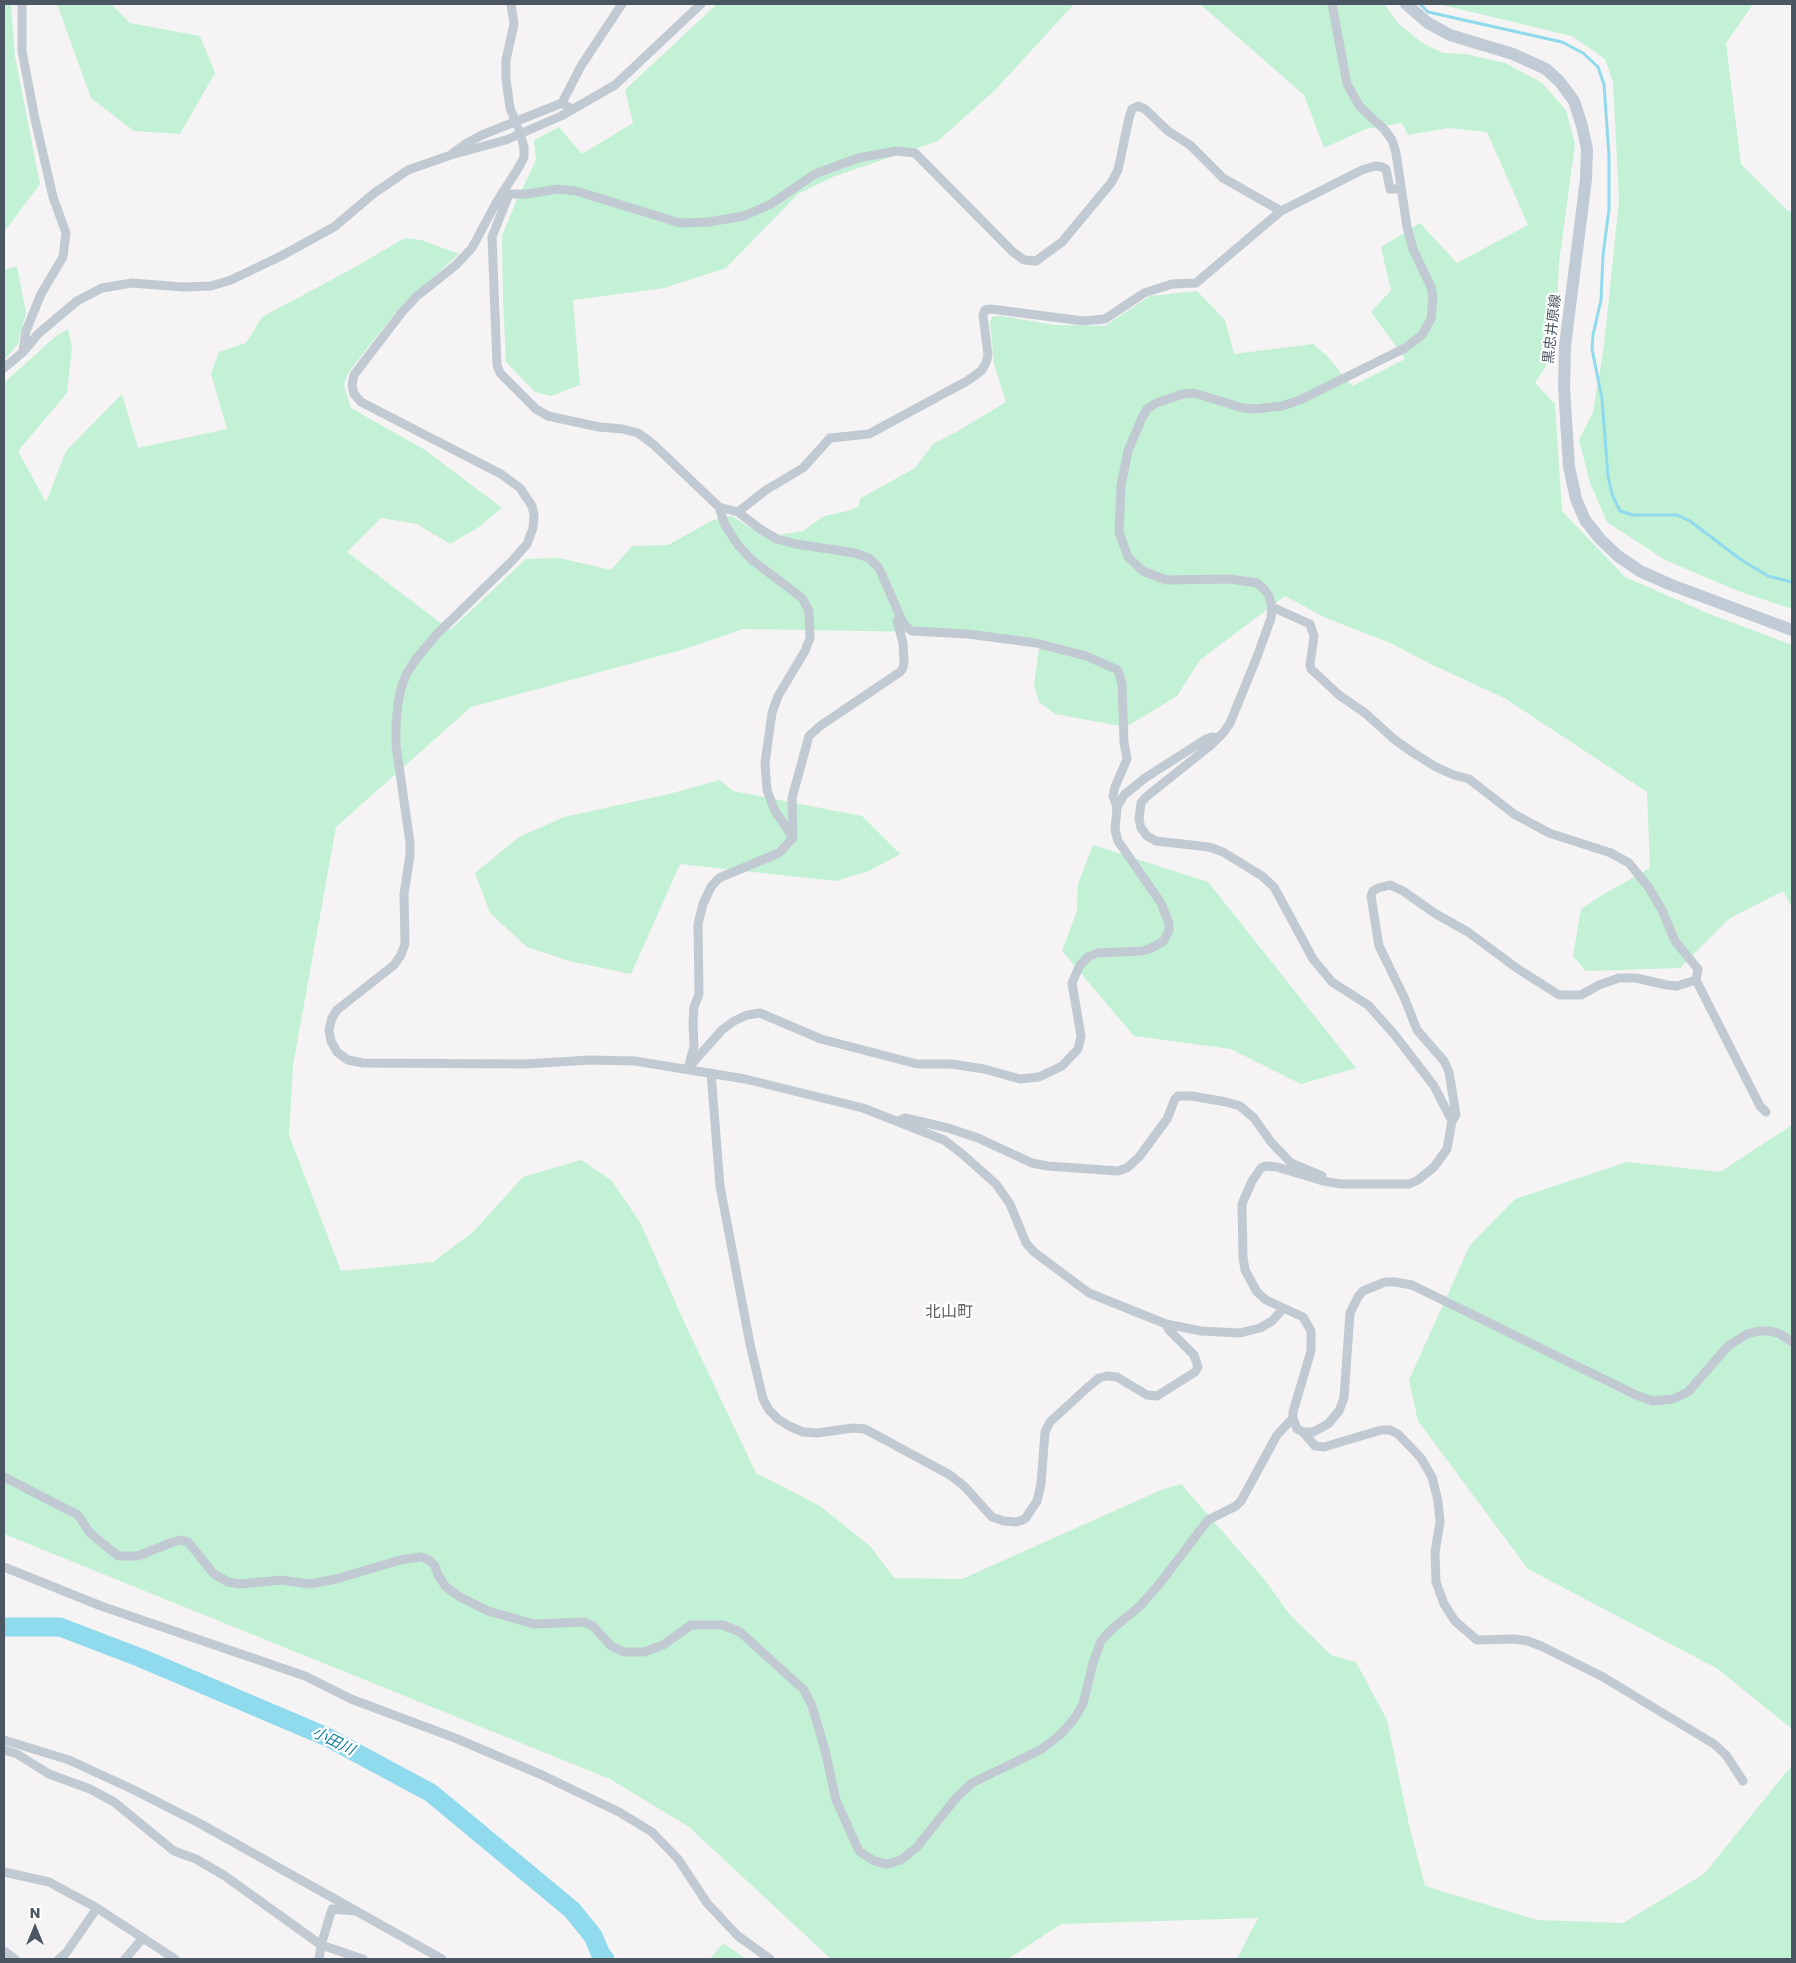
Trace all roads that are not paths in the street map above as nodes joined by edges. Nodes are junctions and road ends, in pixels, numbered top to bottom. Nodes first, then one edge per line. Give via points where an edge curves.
1 (22, 4) edge
2 (511, 4) edge
3 (622, 4) edge
4 (701, 4) edge
5 (1332, 4) edge
6 (1406, 4) edge
7 (562, 103) junction
8 (572, 109) junction
9 (517, 126) junction
10 (451, 155) junction
11 (1401, 189) junction
12 (506, 193) junction
13 (1281, 211) junction
14 (23, 352) junction
15 (4, 368) edge
16 (719, 507) junction
17 (738, 512) junction
18 (1272, 607) junction
19 (900, 616) junction
20 (1792, 630) edge
21 (1218, 738) junction
22 (1117, 807) junction
23 (793, 838) junction
24 (1696, 980) junction
25 (688, 1068) junction
26 (711, 1073) junction
27 (1766, 1112) dead end
28 (898, 1121) junction
29 (1452, 1121) junction
30 (1323, 1181) junction
31 (1283, 1309) junction
32 (1166, 1324) junction
33 (1792, 1342) edge
34 (1292, 1418) junction
35 (1304, 1432) junction
36 (4, 1477) edge
37 (4, 1567) edge
38 (4, 1740) edge
39 (4, 1750) edge
40 (1743, 1781) dead end
41 (4, 1872) edge
42 (97, 1908) junction
43 (357, 1911) junction
44 (143, 1938) junction
45 (321, 1945) junction
46 (4, 1951) edge
47 (15, 1959) edge
48 (59, 1959) edge
49 (125, 1959) edge
50 (175, 1959) edge
51 (319, 1959) edge
52 (363, 1959) edge
53 (442, 1959) edge
54 (770, 1959) edge

1 - 14 street via 22,51 35,119 53,197 66,233 63,257 41,294 26,332
2 - 9 street via 514,24 506,60 506,79 510,108
3 - 7 street via 581,66
4 - 8 street via 615,84
5 - 11 street via 1347,84 1360,107 1392,140
6 - 20 main road, 黒忠井原線 via 1428,24 1450,35 1513,54 1546,69 1574,101 1587,149 1586,179 1565,346 1564,387 1569,467 1576,499 1585,520 1600,540 1640,571
7 - 8 street
7 - 9 street
8 - 10 street via 506,140
9 - 10 street via 467,143
9 - 12 street, bridge via 525,152
10 - 14 street via 408,170 334,227 231,280 211,286 132,283 102,288 77,301 38,334
11 - 13 street via 1390,189 1386,169 1382,166 1369,167
11 - 18 street via 1413,249 1433,297 1431,319 1422,335 1405,348 1282,406 1242,408 1194,393 1170,397 1147,409 1128,451 1121,486 1119,532 1128,557 1143,571 1166,580 1230,579 1256,583 1269,596
12 - 13 street via 526,194 558,189 576,191 680,223 709,222 744,216 772,204 815,174 858,158 896,151 914,153 1013,252 1024,260 1036,261 1062,242 1110,183 1118,170 1132,109 1138,106 1190,145 1223,178
12 - 16 street via 492,236 500,374 536,409 548,416 638,433
12 - 25 street via 472,248 402,312 354,375 352,384 354,394 361,402 500,474 520,488 532,506 534,528 527,544 437,634 407,674 396,725 410,843 404,894 405,944 394,965 337,1010 329,1030 331,1041 337,1052 348,1060 363,1064 525,1064 590,1060 635,1061
13 - 17 street via 1196,283 1172,284 1144,293 1105,319 1083,320 985,310 988,355 981,371 869,434 830,438 803,468 766,490
14 - 15 street
16 - 17 street
16 - 23 street via 725,525 738,544 752,560 802,598 809,611 810,638 778,696 772,713 765,763 767,790 774,810
17 - 19 street via 777,538 869,558 879,568
18 - 21 street via 1257,657 1230,723
18 - 24 street via 1310,624 1314,636 1312,669 1395,740 1436,767 1469,779 1514,814 1549,833 1612,853 1629,863 1649,888 1675,940 1698,969
19 - 22 street via 912,631 968,634 1036,644 1086,656 1118,670 1122,684 1127,759 1113,796
19 - 23 street via 897,621 904,661 900,672 809,736 792,798
21 - 22 street via 1206,740 1145,778 1124,795
21 - 29 street via 1146,797 1139,810 1142,828 1147,836 1156,840 1209,847 1262,876 1278,894 1313,959 1332,982 1368,1006 1394,1034 1434,1086
22 - 25 street via 1115,830 1118,841 1161,903 1169,930 1164,940 1151,948 1097,952 1080,965 1072,983 1081,1036 1078,1049 1062,1066 1039,1077 1020,1079 952,1064 917,1064 821,1039 760,1013 746,1015 722,1030
23 - 25 street via 779,853 718,878 711,887 698,924 699,994 694,1007 694,1047
24 - 27 street
24 - 29 street via 1672,985 1620,978 1581,995 1559,995 1403,891 1390,885 1378,888 1371,896 1379,946 1417,1030 1444,1061 1456,1115
25 - 26 street
26 - 28 street via 863,1108
26 - 32 street via 720,1186 750,1344 763,1399 769,1410 789,1426 817,1433 865,1429 950,1475 992,1517 1016,1522 1025,1519 1037,1502 1045,1432 1050,1422 1087,1388 1100,1378 1117,1377 1147,1395 1157,1396 1195,1372 1198,1367 1194,1355
28 - 30 street via 905,1118 948,1128 1032,1163 1118,1170 1127,1168 1139,1157 1167,1118 1174,1100 1178,1096 1192,1096 1240,1106 1291,1163 1322,1176
28 - 32 street via 944,1140 996,1184 1010,1204 1026,1243 1088,1293
29 - 30 street via 1442,1157 1418,1180 1409,1184
30 - 31 street via 1266,1166 1252,1181 1242,1204 1244,1270 1257,1292
31 - 32 street via 1260,1328 1240,1333 1201,1331
31 - 34 street via 1303,1317 1311,1330 1312,1340
33 - 35 street via 1770,1331 1747,1334 1728,1346 1688,1392 1673,1399 1653,1401 1412,1285 1385,1282 1363,1291 1350,1313 1344,1398 1339,1411 1328,1424 1313,1432
34 - 35 street via 1297,1429
34 - 36 street via 1277,1436 1242,1501 1208,1520 1140,1606 1101,1641 1083,1704 1074,1720 1042,1749 972,1783 917,1847 901,1860 887,1864 874,1862 859,1851 836,1800 825,1750 804,1690 740,1632 723,1625 691,1625 662,1645 644,1652 624,1652 612,1646 593,1626 583,1622 534,1624 488,1611 446,1587 435,1566 420,1557 310,1584 281,1580 228,1582 214,1574 188,1542 181,1540 138,1556 118,1556 90,1533 78,1514
35 - 40 street via 1315,1446 1324,1447 1381,1430 1398,1434 1421,1458 1432,1478 1440,1522 1435,1552 1436,1582 1454,1621 1477,1640 1528,1641 1603,1678 1714,1744 1726,1755
37 - 54 street via 101,1606 304,1676 352,1699 542,1774 619,1812 652,1832 678,1859 707,1903 738,1936
38 - 43 street via 68,1760 132,1789
39 - 45 street via 114,1802 174,1850 225,1876
41 - 42 street via 49,1882
42 - 44 street
42 - 48 street
43 - 45 street via 332,1909
43 - 53 street
44 - 49 street
44 - 50 street
45 - 51 street
45 - 52 street
46 - 47 street

